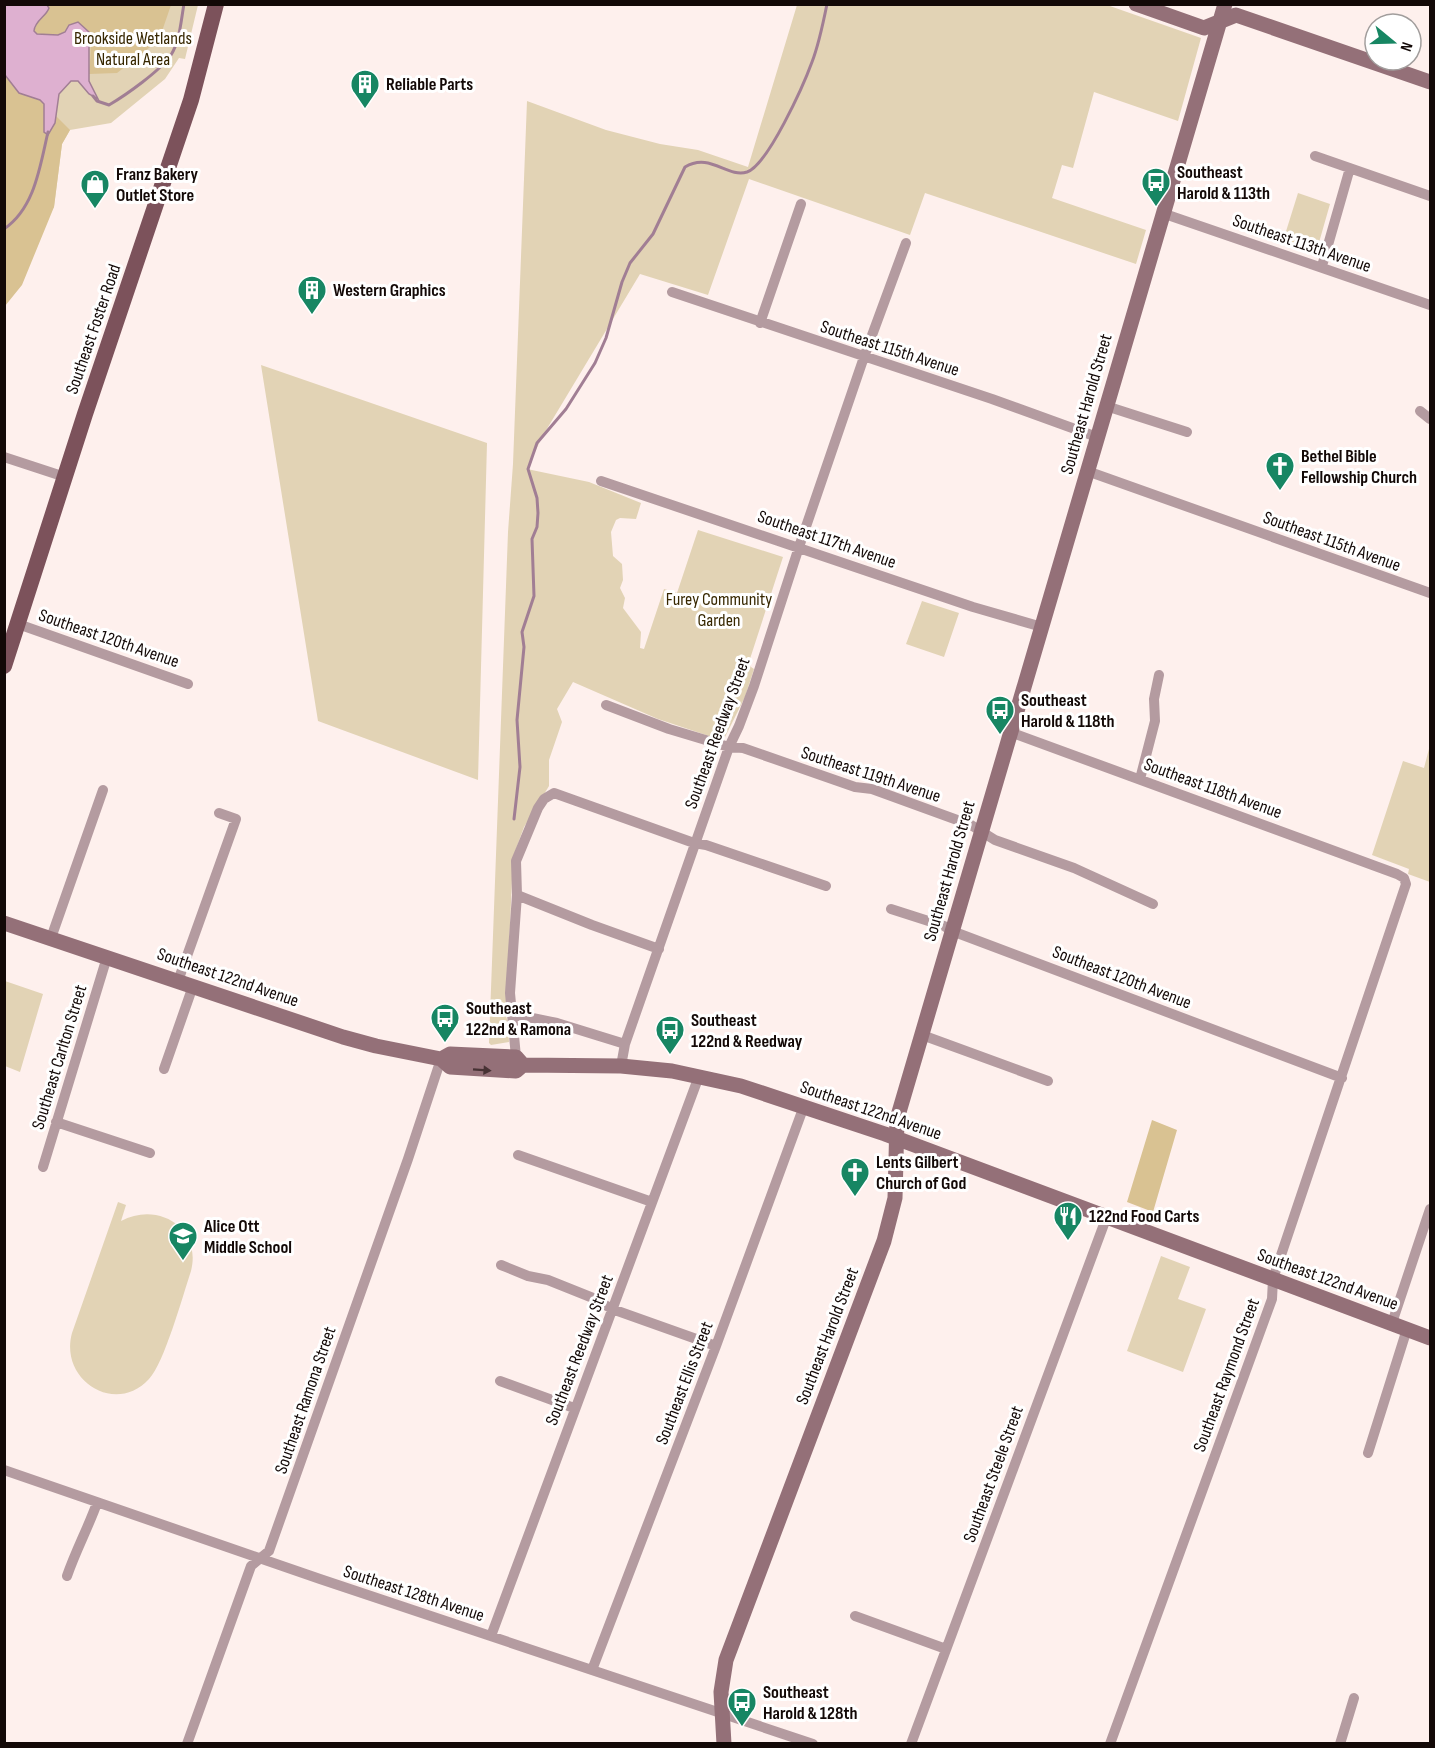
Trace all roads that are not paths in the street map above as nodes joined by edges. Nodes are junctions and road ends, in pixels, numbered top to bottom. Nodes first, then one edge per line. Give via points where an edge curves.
1 (216, 4) edge
2 (1136, 4) edge
3 (1225, 4) edge
4 (1220, 21) junction
5 (1431, 82) edge
6 (1316, 156) dead end
7 (1350, 168) junction
8 (1430, 191) edge
9 (801, 204) dead end
10 (1162, 213) junction
11 (906, 243) dead end
12 (1322, 266) junction
13 (672, 292) dead end
14 (1431, 305) edge
15 (760, 322) junction
16 (864, 357) junction
17 (1106, 406) junction
18 (1420, 411) dead end
19 (1431, 419) edge
20 (1187, 432) dead end
21 (1097, 437) junction
22 (4, 457) edge
23 (1087, 471) junction
24 (65, 477) junction
25 (602, 481) dead end
26 (799, 547) junction
27 (1431, 594) edge
28 (18, 624) junction
29 (1041, 627) junction
30 (4, 666) edge
31 (1159, 675) dead end
32 (188, 684) dead end
33 (606, 705) dead end
34 (1010, 732) junction
35 (729, 747) junction
36 (1140, 778) junction
37 (103, 790) dead end
38 (219, 813) dead end
39 (981, 831) junction
40 (694, 843) junction
41 (1404, 878) joint
42 (826, 886) dead end
43 (517, 895) junction
44 (1153, 904) dead end
45 (891, 909) dead end
46 (4, 923) edge
47 (952, 931) junction
48 (51, 938) junction
49 (659, 949) junction
50 (107, 957) junction
51 (178, 981) junction
52 (193, 986) junction
53 (513, 1014) junction
54 (922, 1035) junction
55 (625, 1044) junction
56 (441, 1059) junction
57 (519, 1061) junction
58 (621, 1066) junction
59 (164, 1069) dead end
60 (699, 1076) junction
61 (1342, 1078) junction
62 (1048, 1081) dead end
63 (804, 1106) junction
64 (56, 1122) junction
65 (897, 1138) junction
66 (150, 1153) dead end
67 (518, 1155) dead end
68 (43, 1167) dead end
69 (652, 1202) junction
70 (1431, 1209) edge
71 (1107, 1216) junction
72 (501, 1265) dead end
73 (1273, 1279) junction
74 (612, 1310) junction
75 (1399, 1326) junction
76 (1431, 1338) edge
77 (716, 1346) junction
78 (500, 1381) dead end
79 (574, 1408) junction
80 (1368, 1453) dead end
81 (4, 1470) edge
82 (97, 1503) junction
83 (261, 1559) junction
84 (67, 1576) dead end
85 (855, 1616) dead end
86 (491, 1636) junction
87 (946, 1649) junction
88 (592, 1670) junction
89 (1354, 1698) dead end
90 (723, 1713) junction
91 (188, 1743) edge
92 (724, 1743) edge
93 (813, 1743) edge
94 (911, 1743) edge
95 (1110, 1743) edge
96 (1340, 1743) edge

1 - 24 main road, Southeast Foster Road via 188,109
2 - 4 street via 1204,28
3 - 4 street, Southeast Harold Street
4 - 5 street via 1236,15
4 - 10 street, Southeast Harold Street
6 - 7 street
7 - 8 street
7 - 12 street
9 - 15 street
10 - 12 street, Southeast 113th Avenue
10 - 17 street, Southeast Harold Street
11 - 16 street, Southeast Reedway Street
12 - 14 street, Southeast 113th Avenue
13 - 15 street, Southeast 115th Avenue
15 - 16 street, Southeast 115th Avenue
16 - 21 street, Southeast 115th Avenue
16 - 26 street, Southeast Reedway Street
17 - 20 street
17 - 21 street, Southeast Harold Street
18 - 19 street
21 - 23 street, Southeast Harold Street
22 - 24 street
23 - 27 street, Southeast 115th Avenue
23 - 29 street, Southeast Harold Street
24 - 28 main road, Southeast Foster Road
25 - 26 street, Southeast 117th Avenue
26 - 29 street, Southeast 117th Avenue
26 - 35 street, Southeast Reedway Street via 754,686
28 - 30 main road, Southeast Foster Road
28 - 32 street, Southeast 120th Avenue
29 - 34 street, Southeast Harold Street
31 - 36 street via 1155,721
33 - 35 street, Southeast 119th Avenue
34 - 36 street, Southeast 118th Avenue
34 - 39 street, Southeast Harold Street
35 - 39 street, Southeast 119th Avenue via 872,789
35 - 40 street, Southeast Reedway Street
36 - 41 street, Southeast 118th Avenue
37 - 48 street
38 - 51 street via 236,819
39 - 44 street, Southeast 119th Avenue
39 - 47 street, Southeast Harold Street
40 - 42 street
40 - 43 street via 554,793 538,808 516,861
40 - 49 street, Southeast Reedway Street
41 - 61 street, Southeast Raymond Street via 1406,884
43 - 49 street
43 - 53 street via 510,993
45 - 47 street, Southeast 120th Avenue
46 - 48 street, Southeast 122nd Avenue
47 - 54 street, Southeast Harold Street
47 - 61 street, Southeast 120th Avenue
48 - 50 street, Southeast 122nd Avenue
49 - 55 street, Southeast Reedway Street
50 - 51 street, Southeast 122nd Avenue
50 - 64 street, Southeast Carlton Street
51 - 52 street, Southeast 122nd Avenue
52 - 56 street, Southeast 122nd Avenue via 343,1037
52 - 59 street
53 - 55 street
53 - 57 street
54 - 62 street
54 - 65 street, Southeast Harold Street via 897,1119
55 - 58 street, Southeast Reedway Street
56 - 57 street, Southeast 122nd Avenue via 450,1067 516,1071
56 - 83 street, Southeast Ramona Street via 269,1551
57 - 58 street, Southeast 122nd Avenue
58 - 60 street, Southeast 122nd Avenue
60 - 63 street, Southeast 122nd Avenue
60 - 69 street, Southeast Reedway Street
61 - 73 street, Southeast Raymond Street
63 - 65 street, Southeast 122nd Avenue
63 - 77 street, Southeast Ellis Street
64 - 66 street
64 - 68 street, Southeast Carlton Street
65 - 71 street, Southeast 122nd Avenue
65 - 90 street, Southeast Harold Street via 896,1190 884,1241 731,1645 722,1678
67 - 69 street
69 - 74 street, Southeast Reedway Street
70 - 75 street
71 - 73 street, Southeast 122nd Avenue
71 - 87 street, Southeast Steele Street
72 - 74 street via 593,1298
73 - 75 street, Southeast 122nd Avenue
73 - 95 street, Southeast Raymond Street via 1272,1299
74 - 77 street
74 - 79 street, Southeast Reedway Street
75 - 76 street, Southeast 122nd Avenue
75 - 80 street
77 - 88 street, Southeast Ellis Street
78 - 79 street
79 - 86 street, Southeast Reedway Street
81 - 82 street, Southeast 128th Avenue
82 - 83 street, Southeast 128th Avenue
82 - 84 street
83 - 86 street, Southeast 128th Avenue
83 - 91 street, Southeast Ramona Street via 251,1566
85 - 87 street
86 - 88 street, Southeast 128th Avenue
87 - 94 street, Southeast Steele Street
88 - 90 street, Southeast 128th Avenue
89 - 96 street
90 - 92 street, Southeast Harold Street
90 - 93 street, Southeast 128th Avenue

